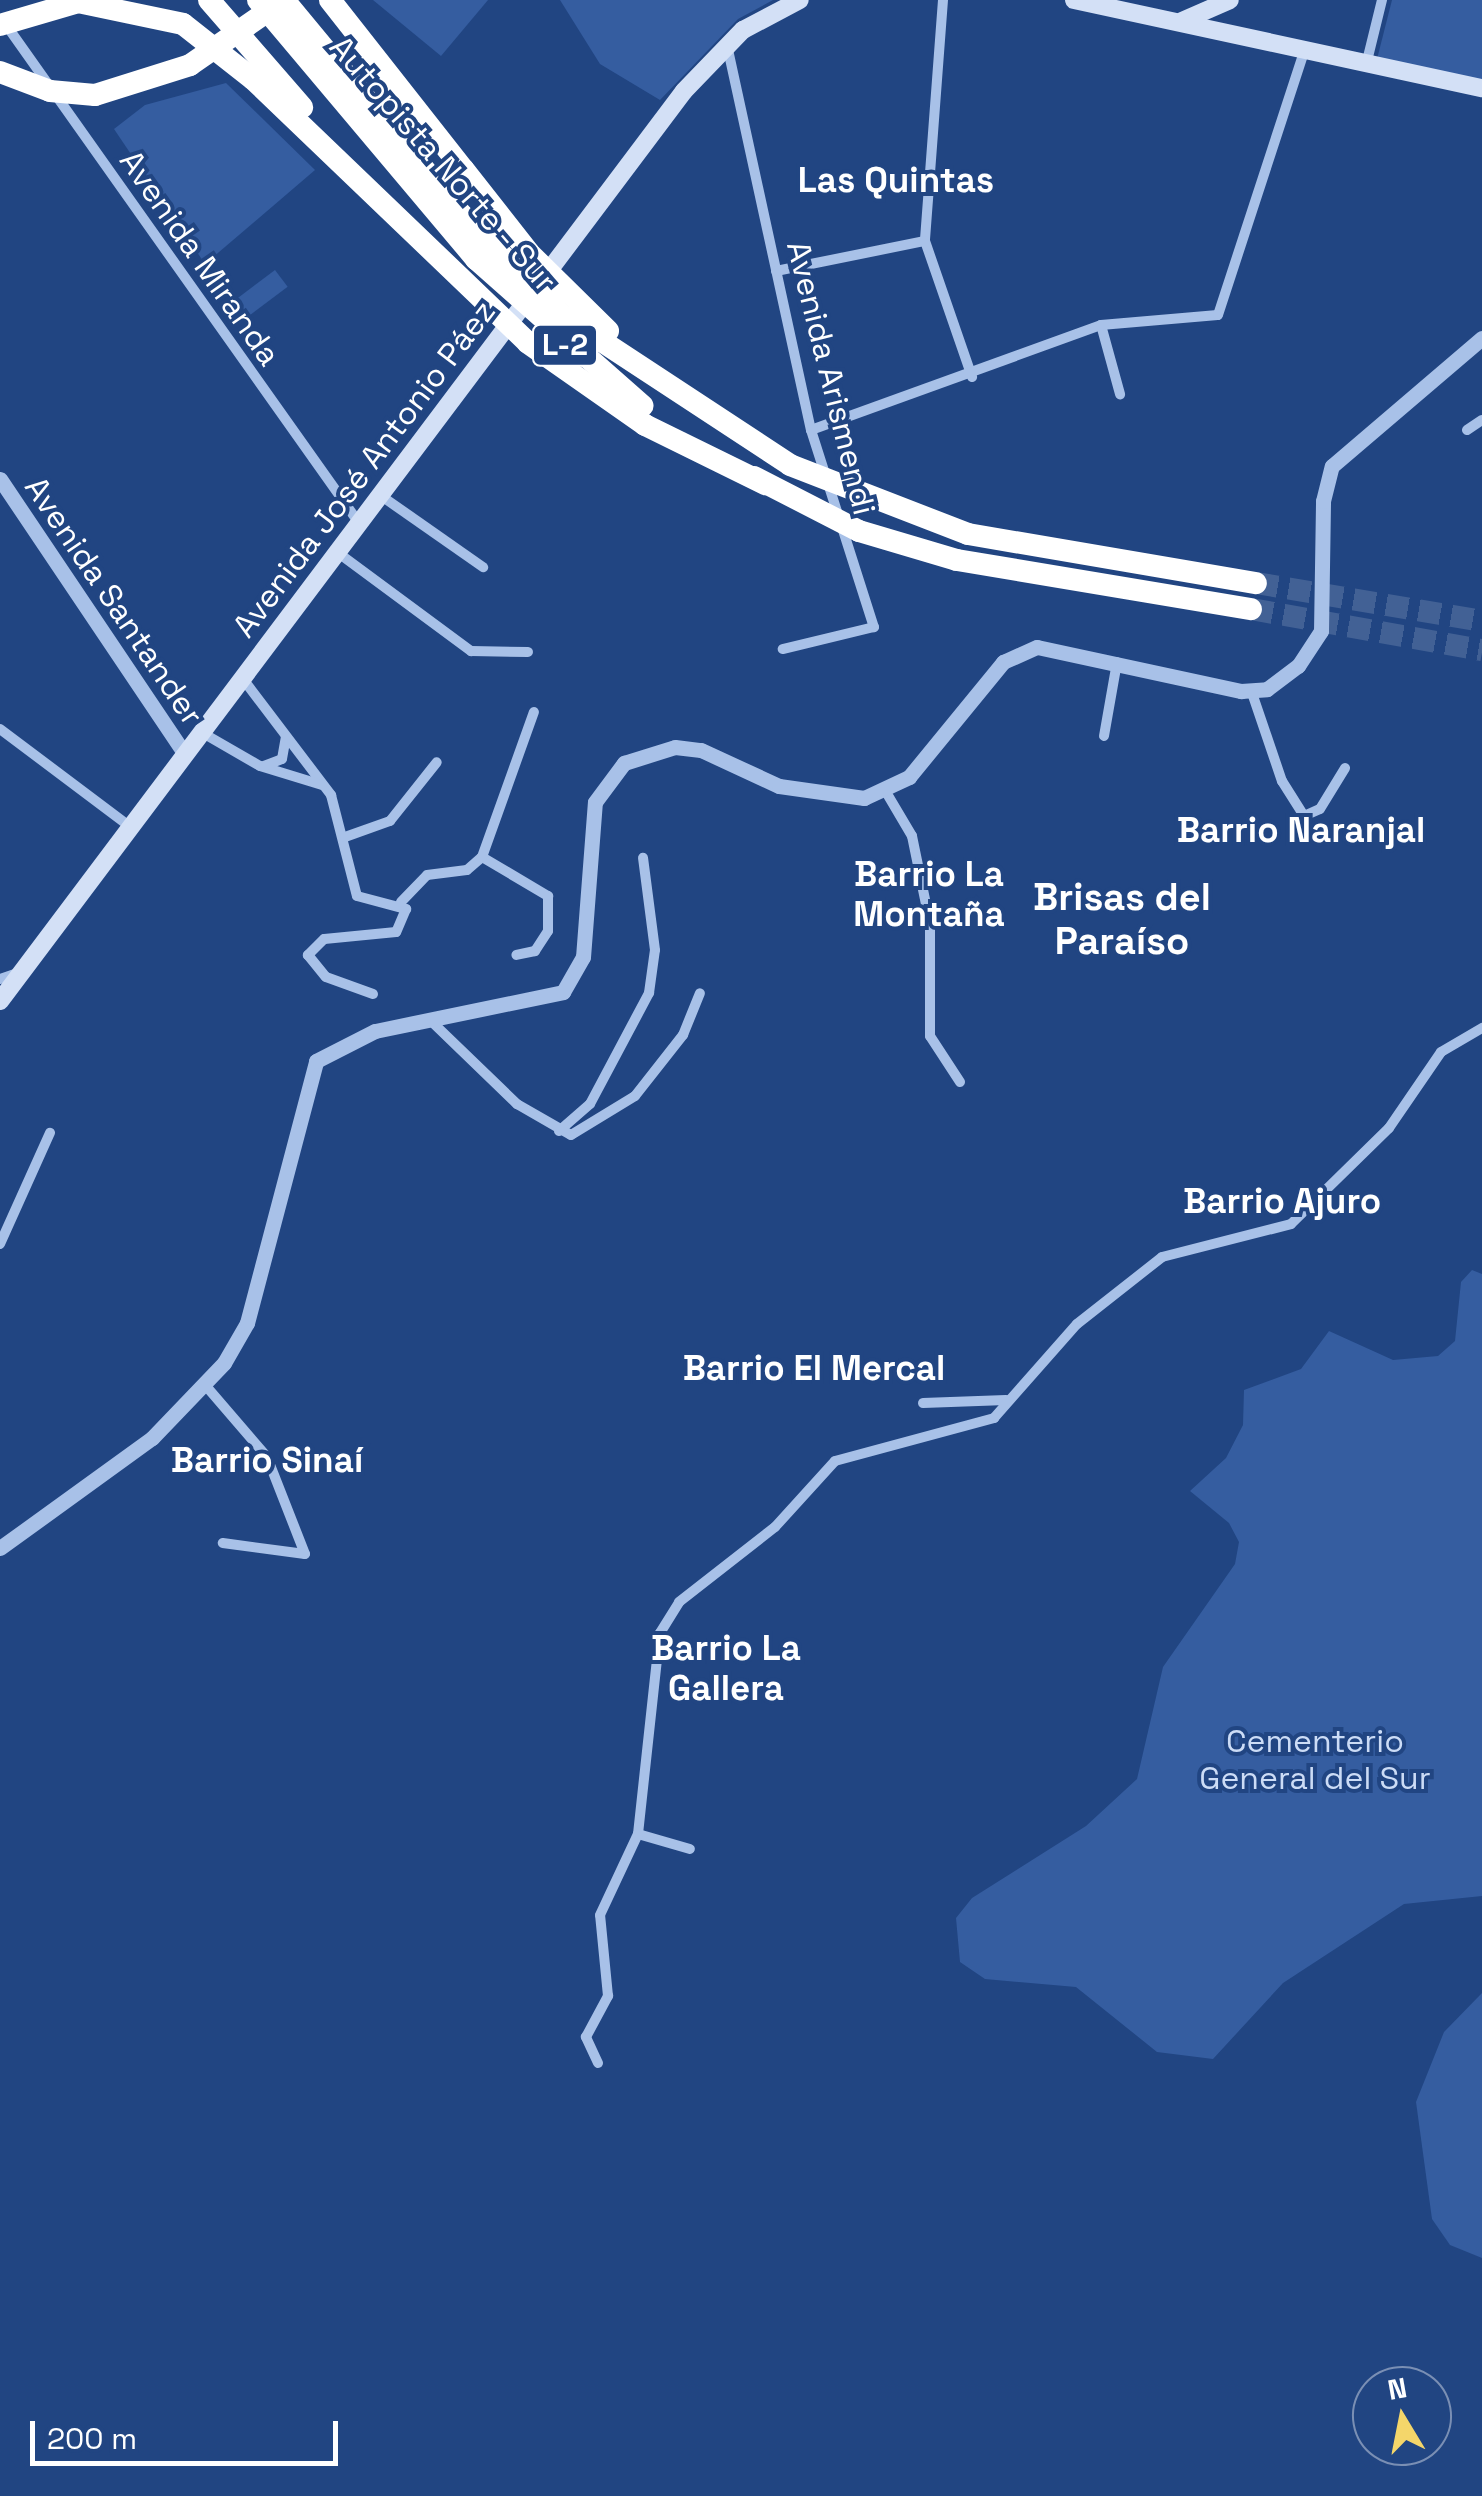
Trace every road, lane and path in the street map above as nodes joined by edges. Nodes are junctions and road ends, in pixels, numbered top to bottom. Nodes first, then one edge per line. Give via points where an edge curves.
1 (209, 0) edge
2 (284, 0) edge
3 (330, 0) edge
4 (348, 0) edge
5 (800, 0) edge
6 (943, 0) edge
7 (1074, 0) edge
8 (1230, 0) edge
9 (1382, 0) edge
10 (257, 12) edge
11 (1, 19) edge
12 (1170, 22) junction
13 (1249, 39) junction
14 (727, 44) junction
15 (1305, 48) junction
16 (1367, 61) junction
17 (0, 72) edge
18 (1482, 88) edge
19 (464, 170) junction
20 (404, 222) junction
21 (925, 241) junction
22 (776, 271) junction
23 (1101, 325) junction
24 (1482, 338) edge
25 (972, 377) junction
26 (1120, 394) dead end
27 (1482, 420) edge
28 (719, 426) junction
29 (811, 430) junction
30 (1466, 430) dead end
31 (0, 479) edge
32 (764, 484) junction
33 (380, 495) junction
34 (358, 523) junction
35 (338, 552) junction
36 (483, 568) dead end
37 (1256, 583) tunnel mouth
38 (1251, 609) tunnel mouth
39 (783, 649) dead end
40 (528, 652) dead end
41 (1118, 661) junction
42 (243, 679) junction
43 (1252, 693) junction
44 (534, 712) dead end
45 (0, 729) edge
46 (200, 732) junction
47 (286, 736) junction
48 (1104, 736) dead end
49 (184, 753) junction
50 (437, 762) dead end
51 (260, 766) junction
52 (1345, 768) dead end
53 (322, 785) junction
54 (886, 792) junction
55 (130, 826) junction
56 (345, 837) junction
57 (482, 857) junction
58 (643, 858) dead end
59 (401, 902) junction
60 (516, 955) dead end
61 (21, 972) junction
62 (0, 980) edge
63 (373, 994) dead end
64 (700, 994) dead end
65 (0, 1000) edge
66 (431, 1021) junction
67 (1482, 1028) edge
68 (960, 1082) dead end
69 (560, 1131) junction
70 (50, 1133) dead end
71 (0, 1244) edge
72 (1033, 1376) junction
73 (206, 1386) junction
74 (923, 1402) dead end
75 (223, 1542) dead end
76 (0, 1548) edge
77 (638, 1834) junction
78 (690, 1848) dead end
79 (598, 2063) dead end

1 - 20 highway, bridge
2 - 10 highway
2 - 28 highway, Autopista Norte - Sur / L-2, bridge via 519,276
3 - 19 highway
4 - 19 highway
5 - 14 main road, Avenida José Antonio Páez
6 - 21 street
7 - 12 main road
8 - 12 main road via 1210,15
8 - 13 main road via 1233,27
9 - 16 street
10 - 17 highway, bridge via 163,77 95,95 50,91
10 - 32 highway, Autopista Norte - Sur / L-2, bridge via 546,329
11 - 20 highway, bridge via 78,2 183,24
11 - 34 street, Avenida Miranda
12 - 13 main road
13 - 15 main road
14 - 22 street, Avenida Arismendi
14 - 33 main road, Avenida José Antonio Páez
15 - 16 main road
15 - 23 street via 1218,315
16 - 18 main road
19 - 28 highway, bridge via 592,319 697,397
20 - 32 highway, bridge via 579,382
21 - 22 street
21 - 25 street
22 - 29 street, Avenida Arismendi
23 - 25 street
23 - 26 street
24 - 43 street via 1332,466 1321,631 1298,666
25 - 29 street
27 - 30 street
28 - 37 highway, Autopista Norte - Sur / L-2, bridge via 790,465 968,534
29 - 39 street, Avenida Arismendi via 874,627
31 - 49 street, Avenida Santander
32 - 38 highway, Autopista Norte - Sur / L-2, bridge via 874,536 958,560
33 - 34 main road, Avenida José Antonio Páez
33 - 36 street
34 - 35 main road, Avenida José Antonio Páez
35 - 40 street via 471,651
35 - 42 main road, Avenida José Antonio Páez
41 - 43 street
41 - 48 street
41 - 54 street via 1054,647 1018,652 928,758
42 - 46 main road, Avenida José Antonio Páez
42 - 47 street
43 - 52 street via 1282,781 1304,816 1320,809
44 - 57 street
45 - 55 street
46 - 49 main road, Avenida José Antonio Páez
46 - 51 street
47 - 51 street via 282,759
47 - 53 street
49 - 55 main road, Avenida José Antonio Páez
50 - 56 street via 390,822
51 - 53 street
53 - 56 street
54 - 66 street via 820,796 676,747 624,763 595,802 583,957 564,992
54 - 68 street via 912,836 930,924 930,1036
55 - 61 main road, Avenida José Antonio Páez
56 - 59 street via 357,896
57 - 59 street via 467,870 427,875
57 - 60 street via 548,896 548,931 535,951
58 - 69 street via 656,950 649,992 590,1104
59 - 63 street via 408,918 396,932 324,939 308,955 326,977
61 - 62 street
61 - 65 main road, Avenida José Antonio Páez
64 - 69 street via 683,1035 635,1096 594,1127
66 - 69 street via 497,1088
66 - 73 street via 351,1038 316,1061 247,1323
67 - 72 street via 1441,1052 1389,1128 1298,1219 1162,1256 1088,1313
70 - 71 street
72 - 74 street via 996,1406
72 - 77 street via 988,1422 836,1462 775,1527 679,1602 660,1633
73 - 75 street via 268,1457 305,1554
73 - 76 street via 107,1476
77 - 78 street
77 - 79 street via 600,1915 608,1996 586,2037

